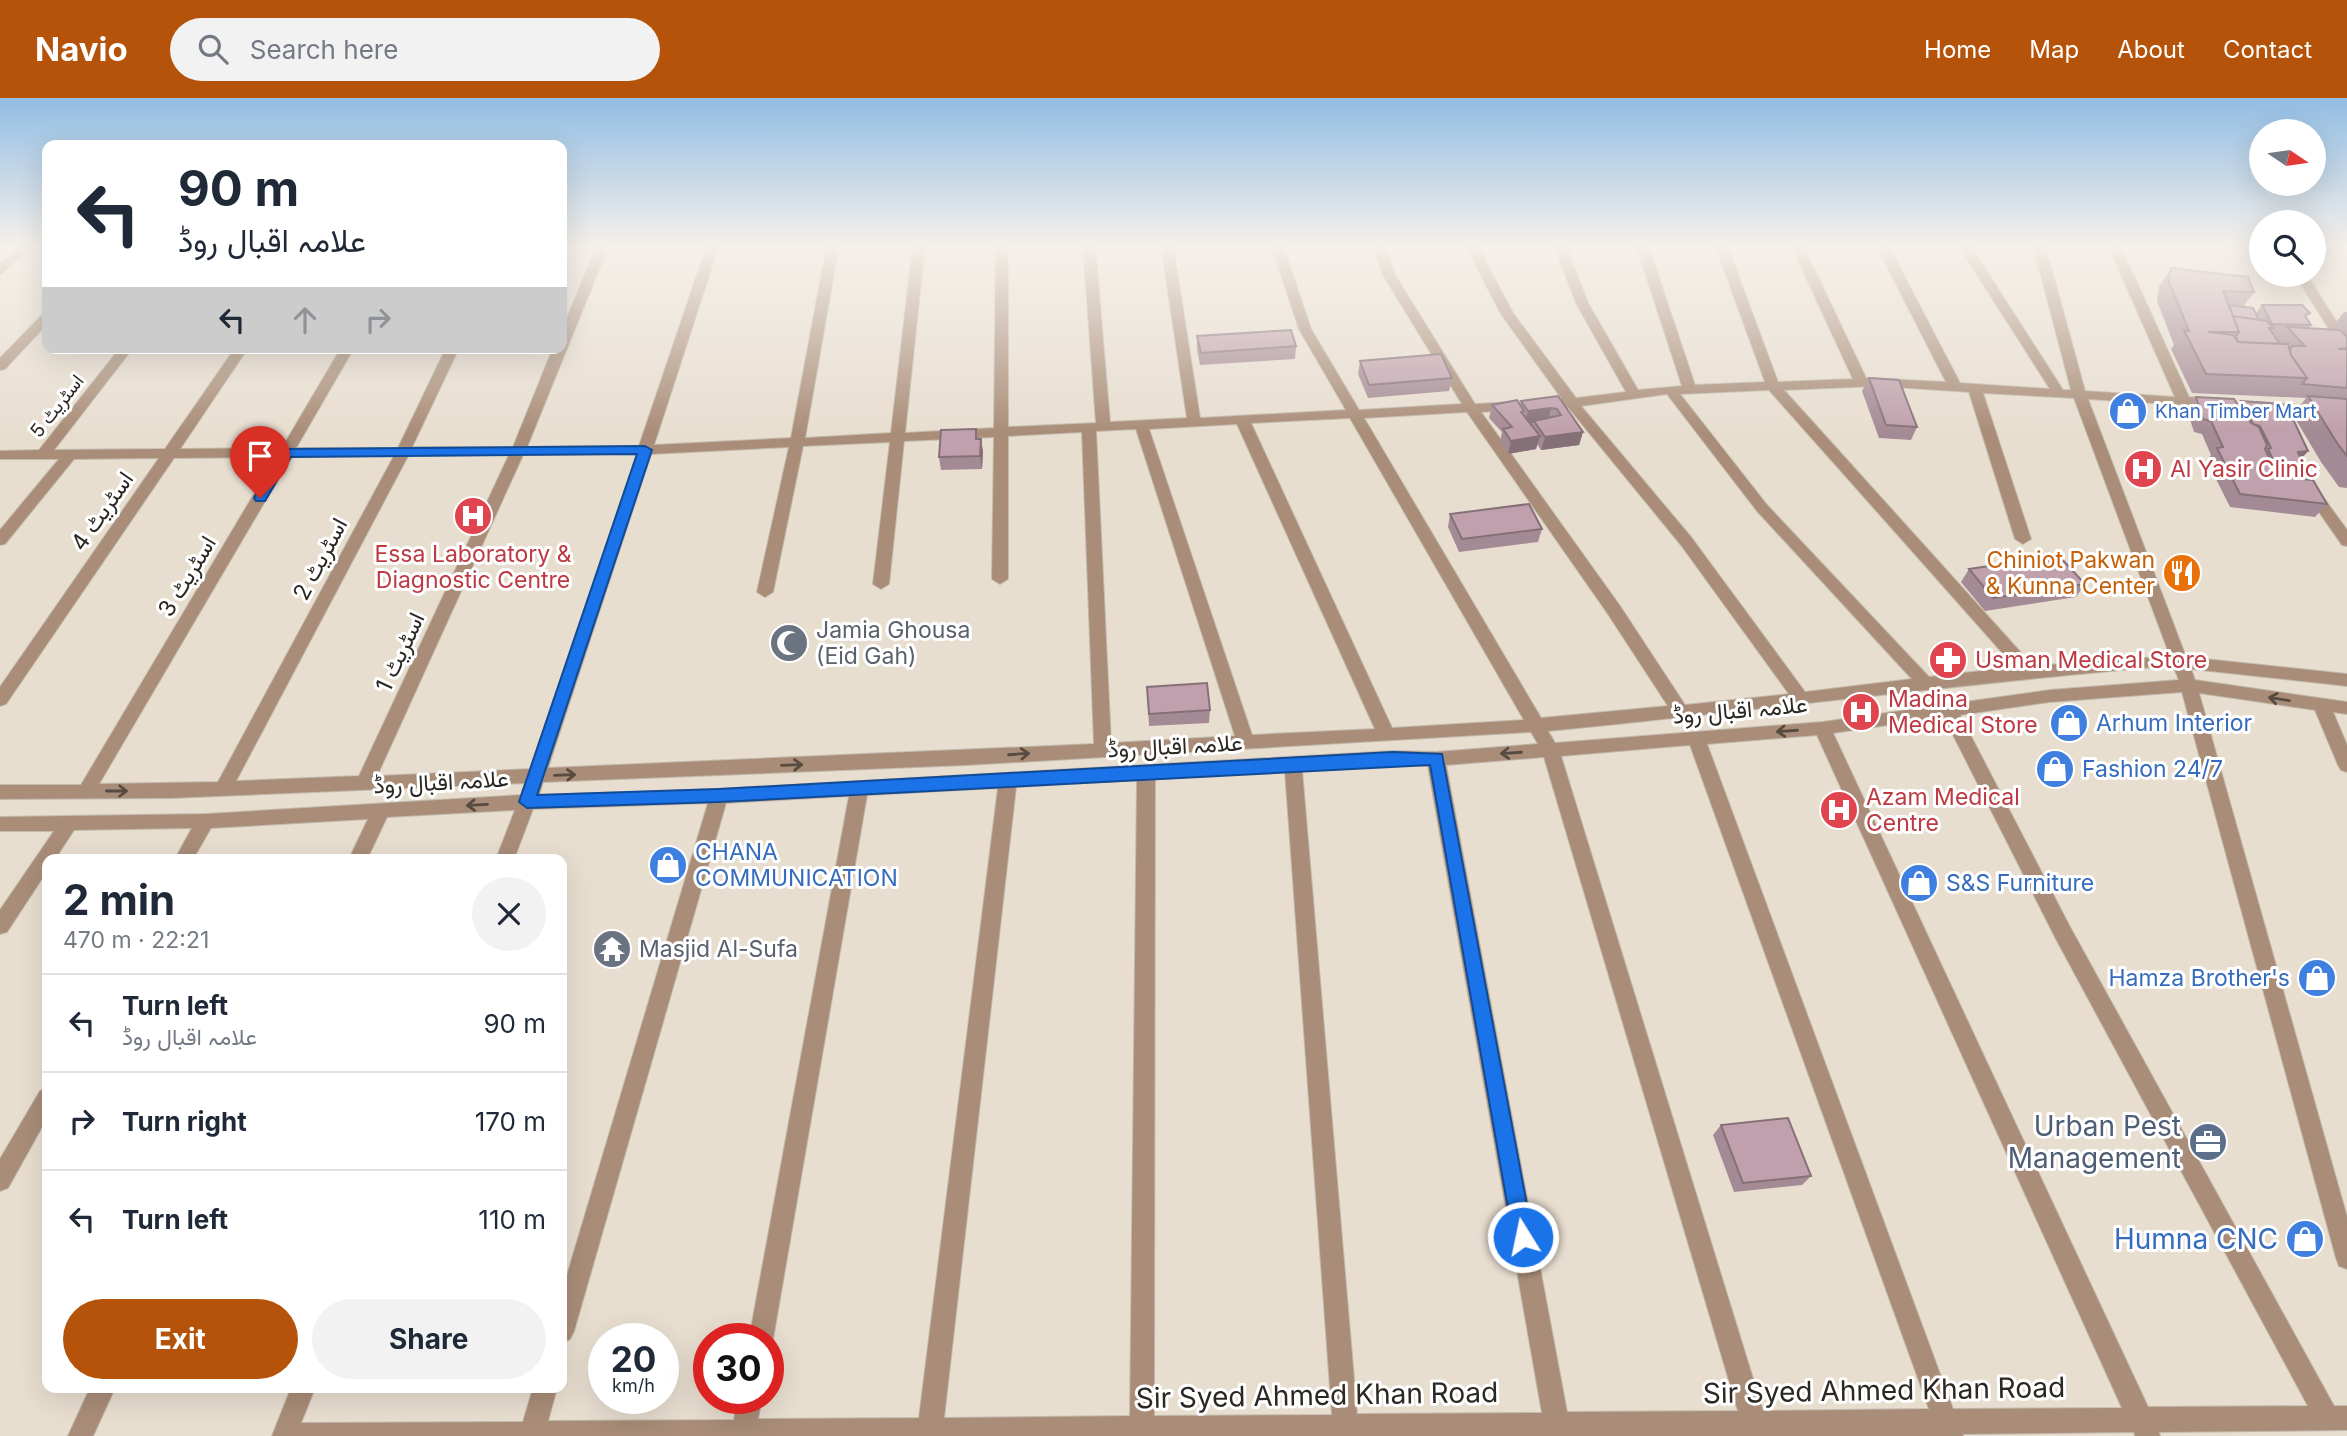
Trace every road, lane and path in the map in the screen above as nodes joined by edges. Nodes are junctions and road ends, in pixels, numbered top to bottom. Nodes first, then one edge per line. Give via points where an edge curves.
1 (577, 307) edge
2 (692, 307) edge
3 (822, 307) edge
4 (912, 307) edge
5 (1001, 307) edge
6 (1091, 307) edge
7 (1177, 307) edge
8 (1298, 307) edge
9 (1410, 307) edge
10 (1504, 307) edge
11 (1584, 307) edge
12 (1663, 307) edge
13 (1744, 307) edge
14 (1826, 307) edge
15 (1914, 307) edge
16 (2004, 307) edge
17 (2056, 307) edge
18 (2142, 307) edge
19 (2321, 307) edge
20 (42, 322) edge
21 (567, 332) edge
22 (2347, 348) edge
23 (122, 354) edge
24 (238, 354) edge
25 (345, 354) edge
26 (450, 354) edge
27 (558, 354) edge
28 (0, 366) edge
29 (1861, 383) junction
30 (1773, 386) junction
31 (1955, 387) junction
32 (1975, 388) junction
33 (1690, 389) junction
34 (1670, 390) junction
35 (2059, 393) junction
36 (2079, 394) junction
37 (1634, 395) junction
38 (2184, 401) junction
39 (1572, 403) junction
40 (1471, 408) junction
41 (2347, 412) edge
42 (1351, 413) junction
43 (1242, 419) junction
44 (1194, 421) junction
45 (1140, 424) junction
46 (1096, 427) junction
47 (1000, 432) junction
48 (898, 437) junction
49 (797, 442) junction
50 (645, 450) junction
51 (518, 451) junction
52 (403, 452) junction
53 (287, 453) junction
54 (169, 454) junction
55 (43, 455) junction
56 (70, 455) junction
57 (0, 456) edge
58 (2302, 478) edge
59 (2023, 539) dead end
60 (0, 540) edge
61 (2347, 541) edge
62 (1000, 579) dead end
63 (880, 584) dead end
64 (765, 592) dead end
65 (2181, 661) junction
66 (2029, 672) junction
67 (2347, 680) edge
68 (1924, 682) junction
69 (2189, 685) junction
70 (1801, 699) junction
71 (0, 700) edge
72 (2321, 705) junction
73 (2347, 708) edge
74 (1680, 711) junction
75 (1950, 712) junction
76 (1537, 725) junction
77 (1822, 728) junction
78 (1385, 734) junction
79 (1696, 737) junction
80 (1245, 741) junction
81 (1103, 749) junction
82 (1551, 751) junction
83 (1436, 758) junction
84 (1293, 765) junction
85 (2347, 765) edge
86 (1146, 773) junction
87 (537, 776) junction
88 (1008, 781) junction
89 (365, 782) junction
90 (860, 787) junction
91 (223, 789) junction
92 (86, 791) junction
93 (0, 792) edge
94 (719, 796) junction
95 (527, 802) junction
96 (382, 810) junction
97 (206, 821) junction
98 (69, 823) junction
99 (0, 824) edge
100 (48, 854) edge
101 (187, 854) edge
102 (360, 854) edge
103 (507, 854) edge
104 (42, 863) edge
105 (0, 926) edge
106 (42, 1107) edge
107 (0, 1180) edge
108 (2347, 1258) edge
109 (567, 1314) edge
110 (764, 1323) edge
111 (101, 1393) edge
112 (301, 1393) edge
113 (544, 1393) edge
114 (747, 1414) edge
115 (2337, 1418) edge
116 (2144, 1427) edge
117 (1756, 1428) edge
118 (1948, 1428) edge
119 (1558, 1429) edge
120 (1142, 1431) edge
121 (1345, 1431) edge
122 (929, 1433) edge
123 (744, 1434) edge
124 (531, 1435) edge
125 (80, 1436) edge
126 (285, 1436) edge

1 - 21 street, اسٹریٹ 1
2 - 50 street
3 - 49 street
4 - 48 street
5 - 47 street
6 - 46 street
7 - 44 street
8 - 42 street
9 - 40 street
10 - 39 street
11 - 37 street
12 - 33 street
13 - 30 street
14 - 29 street
15 - 31 street
16 - 35 street
17 - 36 street
18 - 38 street
19 - 22 street
20 - 28 street
23 - 55 street, اسٹریٹ 5
24 - 54 street, اسٹریٹ 4
25 - 53 street, اسٹریٹ 3
26 - 52 street, اسٹریٹ 2
27 - 51 street, اسٹریٹ 1
29 - 30 street
29 - 31 street
30 - 33 street
30 - 66 street
31 - 32 street
32 - 35 street
32 - 59 street
33 - 34 street
34 - 37 street
34 - 68 street via 1762,508
35 - 36 street
36 - 38 street
36 - 65 street
37 - 39 street
38 - 41 street via 2274,413
39 - 40 street
39 - 70 street via 1686,541
40 - 42 street
40 - 74 street
42 - 43 street
42 - 76 street
43 - 44 street
43 - 78 street
44 - 45 street
45 - 46 street
45 - 80 street
46 - 47 street
46 - 81 street
47 - 48 street
47 - 62 street
48 - 49 street
48 - 63 street
49 - 50 street
49 - 64 street
50 - 51 street
50 - 87 street
51 - 52 street
51 - 89 street, اسٹریٹ 1
52 - 53 street
52 - 91 street, اسٹریٹ 2
53 - 54 street
53 - 92 street, اسٹریٹ 3
54 - 56 street
54 - 71 street, اسٹریٹ 4
55 - 56 street
55 - 57 street
56 - 60 street
58 - 61 street
65 - 66 street, علامہ اقبال روڈ
65 - 67 street, علامہ اقبال روڈ
65 - 69 street
66 - 68 street, علامہ اقبال روڈ
68 - 70 street, علامہ اقبال روڈ
72 -> 69 street, علامہ اقبال روڈ
69 - 75 street, علامہ اقبال روڈ via 2050,696
69 - 108 street
70 - 74 street, علامہ اقبال روڈ
72 - 73 street, علامہ اقبال روڈ
72 - 85 street
74 - 76 street, علامہ اقبال روڈ
75 - 77 street, علامہ اقبال روڈ
75 - 115 street via 2063,933
76 - 78 street, علامہ اقبال روڈ
76 - 82 street
77 -> 79 street, علامہ اقبال روڈ
77 - 116 street
78 - 80 street, علامہ اقبال روڈ
79 - 82 street, علامہ اقبال روڈ
79 - 118 street
80 - 81 street, علامہ اقبال روڈ
87 -> 81 street, علامہ اقبال روڈ
82 -> 83 street, علامہ اقبال روڈ
82 - 117 street
83 - 84 street, علامہ اقبال روڈ
83 - 119 street
84 - 86 street, علامہ اقبال روڈ
84 - 121 street
86 - 88 street, علامہ اقبال روڈ
86 - 120 street
87 - 89 street, علامہ اقبال روڈ
87 - 95 street
88 - 90 street, علامہ اقبال روڈ
88 - 122 street
89 - 91 street, علامہ اقبال روڈ
90 - 94 street, علامہ اقبال روڈ
90 - 110 street
92 -> 91 street, علامہ اقبال روڈ
92 - 93 street, علامہ اقبال روڈ
94 - 95 street, علامہ اقبال روڈ
94 - 109 street
95 -> 96 street, علامہ اقبال روڈ
95 - 103 street
96 - 97 street, علامہ اقبال روڈ
96 - 102 street
97 - 98 street, علامہ اقبال روڈ
97 - 101 street
98 - 99 street, علامہ اقبال روڈ
98 - 100 street
104 - 105 street
106 - 107 street
111 - 125 street
112 - 126 street
113 - 124 street
114 - 123 street
115 - 116 street, Sir Syed Ahmed Khan Road
116 - 118 street, Sir Syed Ahmed Khan Road
117 - 118 street, Sir Syed Ahmed Khan Road
117 - 119 street, Sir Syed Ahmed Khan Road
119 - 121 street, Sir Syed Ahmed Khan Road
120 - 121 street, Sir Syed Ahmed Khan Road
120 - 122 street, Sir Syed Ahmed Khan Road
122 - 123 street, Sir Syed Ahmed Khan Road
123 - 124 street, Sir Syed Ahmed Khan Road
124 - 126 street, Sir Syed Ahmed Khan Road

